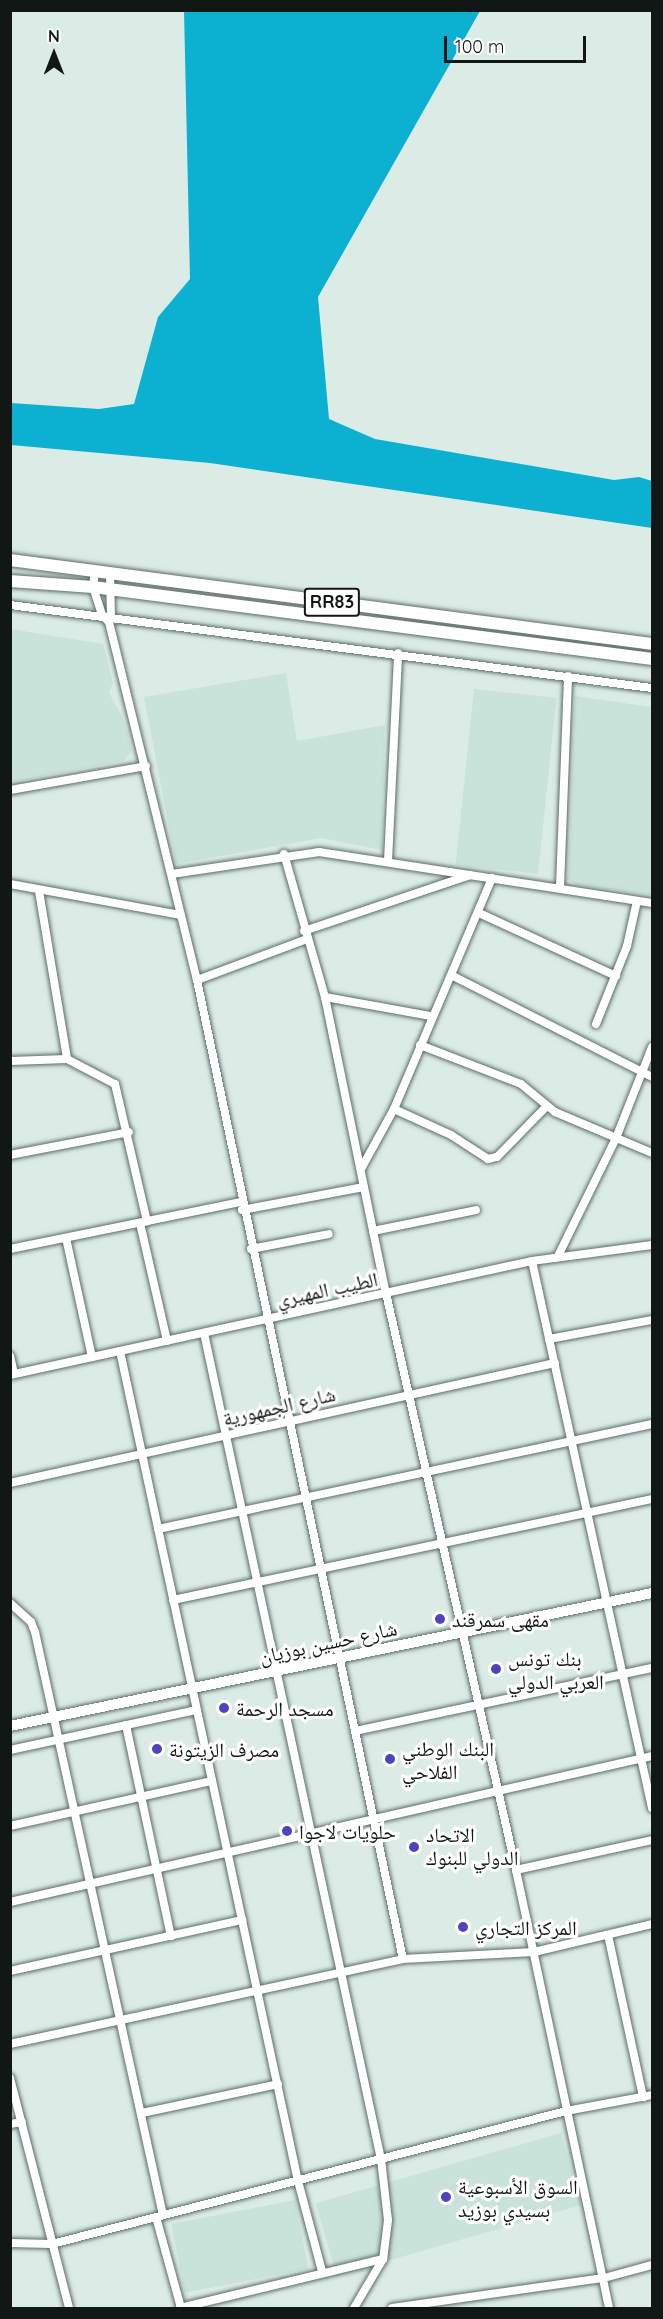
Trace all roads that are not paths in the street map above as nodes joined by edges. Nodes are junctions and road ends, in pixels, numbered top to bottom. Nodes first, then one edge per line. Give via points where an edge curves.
1 (10, 560) edge
2 (95, 572) junction
3 (110, 573) junction
4 (10, 580) edge
5 (93, 587) junction
6 (108, 589) junction
7 (10, 605) edge
8 (102, 615) junction
9 (111, 619) junction
10 (652, 644) edge
11 (398, 653) junction
12 (652, 659) edge
13 (568, 676) junction
14 (652, 688) edge
15 (146, 766) junction
16 (10, 790) edge
17 (284, 854) junction
18 (388, 861) junction
19 (172, 874) junction
20 (471, 874) junction
21 (492, 878) junction
22 (10, 884) edge
23 (560, 887) junction
24 (39, 891) junction
25 (637, 901) junction
26 (652, 903) edge
27 (479, 913) junction
28 (180, 915) junction
29 (306, 935) junction
30 (451, 975) junction
31 (616, 976) junction
32 (196, 980) junction
33 (325, 998) junction
34 (431, 1016) junction
35 (596, 1024) dead end
36 (420, 1045) junction
37 (652, 1047) edge
38 (67, 1059) junction
39 (10, 1061) edge
40 (642, 1072) junction
41 (652, 1077) edge
42 (547, 1106) junction
43 (394, 1108) junction
44 (129, 1132) junction
45 (616, 1138) junction
46 (652, 1153) edge
47 (10, 1155) edge
48 (361, 1169) junction
49 (364, 1187) junction
50 (242, 1206) junction
51 (476, 1210) dead end
52 (144, 1222) junction
53 (373, 1231) junction
54 (328, 1234) dead end
55 (66, 1238) junction
56 (652, 1245) edge
57 (251, 1249) junction
58 (10, 1250) edge
59 (558, 1256) junction
60 (532, 1261) junction
61 (386, 1293) junction
62 (266, 1319) junction
63 (652, 1320) edge
64 (204, 1333) junction
65 (549, 1339) junction
66 (167, 1341) junction
67 (120, 1351) junction
68 (10, 1356) edge
69 (92, 1357) junction
70 (555, 1363) junction
71 (12, 1375) edge
72 (409, 1393) junction
73 (288, 1421) junction
74 (652, 1424) edge
75 (226, 1435) junction
76 (571, 1440) junction
77 (142, 1454) junction
78 (427, 1471) junction
79 (10, 1483) edge
80 (304, 1498) junction
81 (652, 1499) edge
82 (242, 1511) junction
83 (587, 1512) junction
84 (158, 1529) junction
85 (441, 1541) junction
86 (320, 1568) junction
87 (257, 1582) junction
88 (652, 1593) edge
89 (173, 1600) junction
90 (10, 1603) edge
91 (607, 1603) junction
92 (15, 1613) edge
93 (461, 1633) junction
94 (339, 1659) junction
95 (652, 1668) edge
96 (276, 1671) junction
97 (623, 1674) junction
98 (192, 1689) junction
99 (477, 1705) junction
100 (196, 1710) junction
101 (55, 1718) junction
102 (126, 1725) junction
103 (10, 1726) edge
104 (355, 1731) junction
105 (60, 1739) junction
106 (10, 1750) edge
107 (652, 1756) edge
108 (641, 1759) junction
109 (212, 1781) junction
110 (497, 1791) junction
111 (141, 1797) junction
112 (652, 1808) edge
113 (76, 1812) junction
114 (373, 1820) junction
115 (10, 1826) edge
116 (311, 1834) junction
117 (652, 1840) edge
118 (228, 1853) junction
119 (156, 1869) junction
120 (516, 1870) junction
121 (92, 1883) junction
122 (10, 1902) edge
123 (242, 1920) junction
124 (652, 1924) edge
125 (608, 1935) junction
126 (171, 1936) junction
127 (106, 1950) junction
128 (534, 1952) junction
129 (403, 1959) junction
130 (10, 1971) edge
131 (341, 1972) junction
132 (258, 1990) junction
133 (121, 2020) junction
134 (10, 2044) edge
135 (10, 2078) edge
136 (278, 2084) junction
137 (652, 2095) edge
138 (644, 2097) junction
139 (566, 2111) junction
140 (142, 2113) junction
141 (22, 2122) junction
142 (10, 2124) edge
143 (381, 2159) junction
144 (298, 2181) junction
145 (160, 2216) junction
146 (10, 2243) edge
147 (52, 2244) junction
148 (383, 2259) junction
149 (652, 2265) edge
150 (322, 2271) junction
151 (604, 2278) junction
152 (69, 2308) edge
153 (181, 2308) edge
154 (354, 2308) edge
155 (392, 2308) edge
156 (609, 2308) edge

1 - 2 main road, RR83
2 - 3 main road, RR83
2 - 5 street
3 - 6 street
3 - 10 main road, RR83
4 - 5 main road, RR83
5 - 6 main road, RR83
5 - 8 street
6 - 9 street
6 - 12 main road, RR83
7 - 8 street
8 - 9 street
9 - 11 street
9 - 15 street
11 - 13 street
11 - 18 street
13 - 14 street
13 - 23 street
15 - 16 street
15 - 19 street
17 - 18 street via 319,852
17 - 19 street
17 - 29 street
18 - 20 street
19 - 28 street
20 - 21 street
20 - 29 street
21 - 23 street
21 - 27 street
22 - 24 street
23 - 25 street
24 - 28 street
24 - 38 street
25 - 26 street
25 - 31 street
27 - 30 street
27 - 31 street
28 - 32 street
29 - 32 street
29 - 33 street
30 - 34 street
30 - 40 street
31 - 35 street
32 - 50 street
33 - 34 street
33 - 48 street
34 - 36 street
36 - 42 street via 520,1084
36 - 43 street
37 - 40 street
38 - 39 street
38 - 44 street via 115,1084
40 - 41 street
40 - 45 street
42 - 43 street via 497,1157 488,1159 451,1135
42 - 45 street
43 - 48 street
44 - 47 street
44 - 52 street
45 - 46 street
45 - 59 street
48 - 49 street
49 - 50 street
49 - 53 street
50 - 52 street
50 - 57 street
51 - 53 street
52 - 55 street
52 - 66 street
53 - 61 street
54 - 57 street
55 - 58 street
55 - 69 street
56 - 59 street, الطيب المهيري
57 - 62 street
59 - 60 street, الطيب المهيري
60 - 61 street, الطيب المهيري
60 - 65 street
61 - 62 street, الطيب المهيري
61 - 72 street
62 - 64 street, الطيب المهيري
62 - 73 street
63 - 65 street
64 - 66 street, الطيب المهيري
64 - 75 street
65 - 70 street
66 - 67 street, الطيب المهيري
67 - 69 street, الطيب المهيري
67 - 77 street
68 - 71 street
69 - 71 street, الطيب المهيري
70 - 72 street, شارع الجمهورية
70 - 76 street
72 - 73 street, شارع الجمهورية
72 - 78 street
73 - 75 street, شارع الجمهورية
73 - 80 street
74 - 76 street
75 - 77 street, شارع الجمهورية
75 - 82 street
76 - 78 street
76 - 83 street
77 - 79 street, شارع الجمهورية
77 - 84 street
78 - 80 street
78 - 85 street
80 - 82 street
80 - 86 street
81 - 83 street
82 - 84 street
82 - 87 street
83 - 85 street
83 - 91 street
84 - 89 street
85 - 86 street
85 - 93 street
86 - 87 street
86 - 94 street
87 - 89 street
87 - 96 street
88 - 91 main road, شارع حسين بوزيان
89 - 98 street
90 - 92 street
91 - 93 main road, شارع حسين بوزيان
91 - 97 street
92 - 101 street via 31,1622 35,1632
93 - 94 main road, شارع حسين بوزيان
93 - 99 street
94 - 96 main road, شارع حسين بوزيان
94 - 104 street
95 - 97 street
96 - 98 main road, شارع حسين بوزيان
96 - 116 street
97 - 99 street
97 - 108 street
98 - 100 street
98 - 101 main road, شارع حسين بوزيان
99 - 104 street
99 - 110 street
100 - 102 street
100 - 109 street
101 - 103 main road, شارع حسين بوزيان
101 - 105 street
102 - 105 street
102 - 111 street
104 - 114 street
105 - 106 street
105 - 113 street
107 - 108 street
108 - 110 street
108 - 112 street
109 - 111 street
109 - 118 street
110 - 114 street
110 - 120 street
111 - 113 street
111 - 119 street
113 - 115 street
113 - 121 street
114 - 116 street
114 - 129 street
116 - 118 street
116 - 131 street
117 - 120 street
118 - 119 street
118 - 123 street
119 - 121 street
119 - 126 street
120 - 128 street
121 - 122 street
121 - 127 street
123 - 126 street
123 - 132 street
124 - 125 street
125 - 128 street
125 - 138 street
126 - 127 street
127 - 130 street
127 - 133 street
128 - 129 street
128 - 139 street
129 - 131 street
131 - 132 street
131 - 143 street
132 - 133 street
132 - 136 street
133 - 134 street
133 - 140 street
135 - 141 street
136 - 140 street
136 - 144 street
137 - 138 street
138 - 139 street
139 - 143 street
139 - 151 street
140 - 145 street
141 - 142 street
141 - 147 street
143 - 144 street
143 - 148 street via 388,2220
144 - 145 street
144 - 150 street
145 - 147 street
145 - 153 street
146 - 147 street
147 - 152 street
148 - 150 street
148 - 154 street
149 - 151 street
150 - 153 street
151 - 155 street
151 - 156 street

